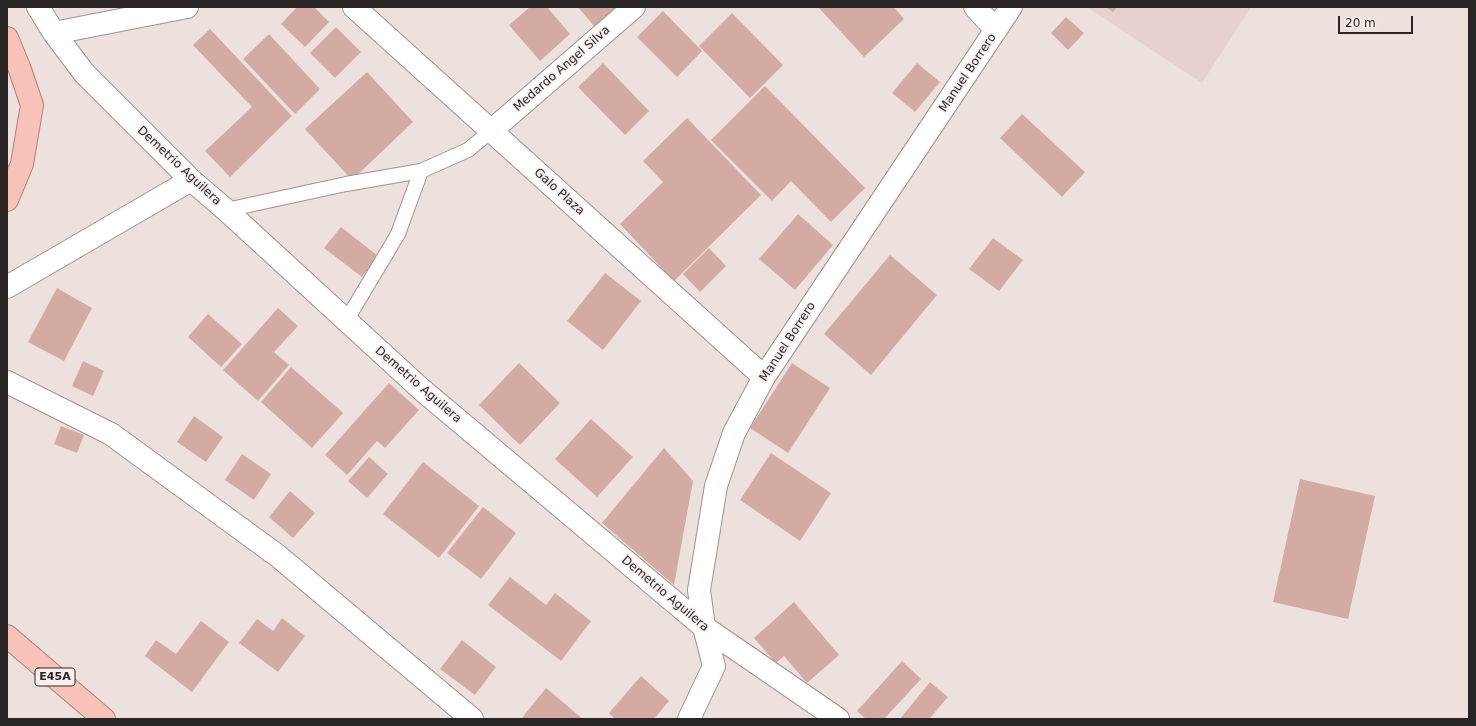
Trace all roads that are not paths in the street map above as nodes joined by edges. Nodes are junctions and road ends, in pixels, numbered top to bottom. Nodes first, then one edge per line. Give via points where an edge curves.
1 (38, 7) edge
2 (187, 7) edge
3 (354, 7) edge
4 (634, 7) edge
5 (975, 7) edge
6 (1011, 7) edge
7 (996, 30) junction
8 (54, 33) junction
9 (7, 38) edge
10 (491, 131) junction
11 (421, 171) junction
12 (191, 180) junction
13 (7, 200) edge
14 (226, 210) junction
15 (7, 287) edge
16 (346, 321) junction
17 (764, 377) junction
18 (7, 382) edge
19 (704, 627) junction
20 (7, 636) edge
21 (104, 719) edge
22 (472, 719) edge
23 (690, 719) edge
24 (838, 719) edge

1 - 8 street, Demetrio Aguilera
2 - 8 street
3 - 10 street, Galo Plaza
4 - 10 street, Medardo Angel Silva
5 - 7 street
6 - 7 street, Manuel Borrero
7 - 17 street, Manuel Borrero
8 - 12 street, Demetrio Aguilera via 84,73
9 - 13 highway via 32,105 22,164
10 - 11 lane via 468,150
10 - 17 street, Galo Plaza
11 - 14 lane
11 - 16 lane via 398,234
12 - 14 street, Demetrio Aguilera
12 - 15 street
14 - 16 street, Demetrio Aguilera
16 - 19 street, Demetrio Aguilera via 420,389
17 - 19 street, Manuel Borrero via 734,433 716,486 699,590
18 - 22 street via 111,434 278,556
19 - 23 street, Manuel Borrero via 714,666
19 - 24 street, Demetrio Aguilera
20 - 21 highway, E45A

